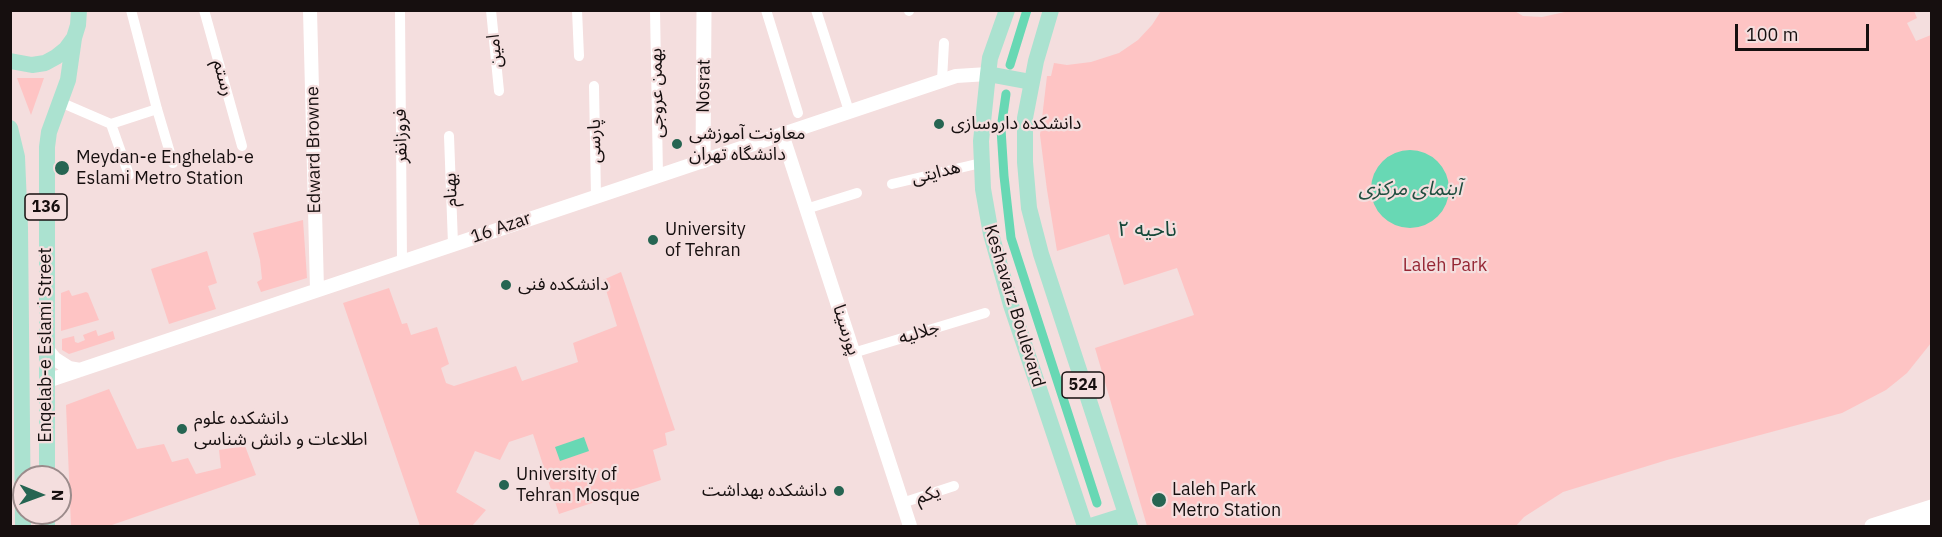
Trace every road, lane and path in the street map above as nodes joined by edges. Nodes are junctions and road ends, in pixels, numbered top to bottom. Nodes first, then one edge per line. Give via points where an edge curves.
1 (79, 10) edge
2 (131, 10) edge
3 (204, 10) edge
4 (310, 10) edge
5 (400, 10) edge
6 (491, 10) edge
7 (578, 10) edge
8 (655, 10) edge
9 (704, 10) edge
10 (766, 10) edge
11 (816, 10) edge
12 (1007, 10) edge
13 (1051, 10) edge
14 (74, 38) junction
15 (944, 43) dead end
16 (579, 56) dead end
17 (10, 61) edge
18 (988, 74) junction
19 (942, 80) junction
20 (1031, 82) junction
21 (594, 86) dead end
22 (499, 91) dead end
23 (60, 102) junction
24 (157, 108) junction
25 (849, 111) junction
26 (798, 113) dead end
27 (111, 124) junction
28 (10, 128) edge
29 (782, 134) junction
30 (449, 136) dead end
31 (242, 146) dead end
32 (703, 160) junction
33 (174, 163) dead end
34 (981, 163) junction
35 (129, 175) dead end
36 (658, 176) junction
37 (892, 184) dead end
38 (857, 193) dead end
39 (596, 196) junction
40 (15, 198) edge
41 (806, 209) junction
42 (453, 244) junction
43 (402, 262) junction
44 (317, 290) junction
45 (985, 313) dead end
46 (46, 349) junction
47 (853, 353) junction
48 (80, 370) junction
49 (47, 381) junction
50 (16, 387) edge
51 (47, 465) edge
52 (954, 486) dead end
53 (902, 503) junction
54 (1932, 507) edge
55 (1932, 519) edge
56 (1128, 521) edge
57 (23, 526) edge
58 (910, 526) edge
59 (1084, 526) edge
60 (1091, 526) edge
61 (1872, 526) edge
62 (1907, 526) edge

1 - 14 main road, Enqelab-e Eslami Street
2 - 24 street
3 - 31 street, رستم
4 - 44 street, Edward Browne
5 - 43 street, فروزانفر
6 - 22 street, امین
7 - 16 street
8 - 36 street, بهمن عروجی
9 - 32 main road, Nosrat
10 - 26 street
11 - 25 street
12 - 18 main road, Keshavarz Boulevard / 524
13 - 20 main road, 524
14 - 17 main road via 66,49 45,63
14 - 23 main road, Enqelab-e Eslami Street / 136 via 71,69
15 - 19 street
18 - 19 street, 16 Azar
18 - 20 main road
18 - 34 main road, Keshavarz Boulevard / 524
19 - 25 street, 16 Azar
20 - 56 main road, 524 via 1025,141 1033,227
21 - 39 street, پارسی
23 - 27 street
23 - 46 main road, Enqelab-e Eslami Street / 136 via 47,147
24 - 27 street
24 - 33 street
25 - 29 street, 16 Azar
27 - 35 street
28 - 40 main road, Enqelab-e Eslami Street / 136 via 16,149
29 - 32 street, 16 Azar
29 - 41 street, پورسینا
30 - 42 street, بهنام
32 - 36 street, 16 Azar
34 - 37 street, هدایتی
34 - 59 main road, Keshavarz Boulevard / 524 via 986,212 1001,272
36 - 39 street, 16 Azar
38 - 41 street
39 - 42 street, 16 Azar
40 - 50 main road, Enqelab-e Eslami Street / 136
41 - 47 street, پورسینا
42 - 43 street, 16 Azar
43 - 44 street, 16 Azar
44 - 48 street, 16 Azar
45 - 47 street, جلالیه
46 - 48 street via 69,368
46 - 49 main road, Enqelab-e Eslami Street / 136
47 - 53 street, پورسینا
48 - 49 street, 16 Azar
49 - 50 main road
49 - 51 main road, Enqelab-e Eslami Street / 136
50 - 57 main road, Enqelab-e Eslami Street / 136
52 - 53 street, یکم
53 - 58 street, پورسینا
54 - 61 main road
55 - 62 main road
56 - 60 main road

